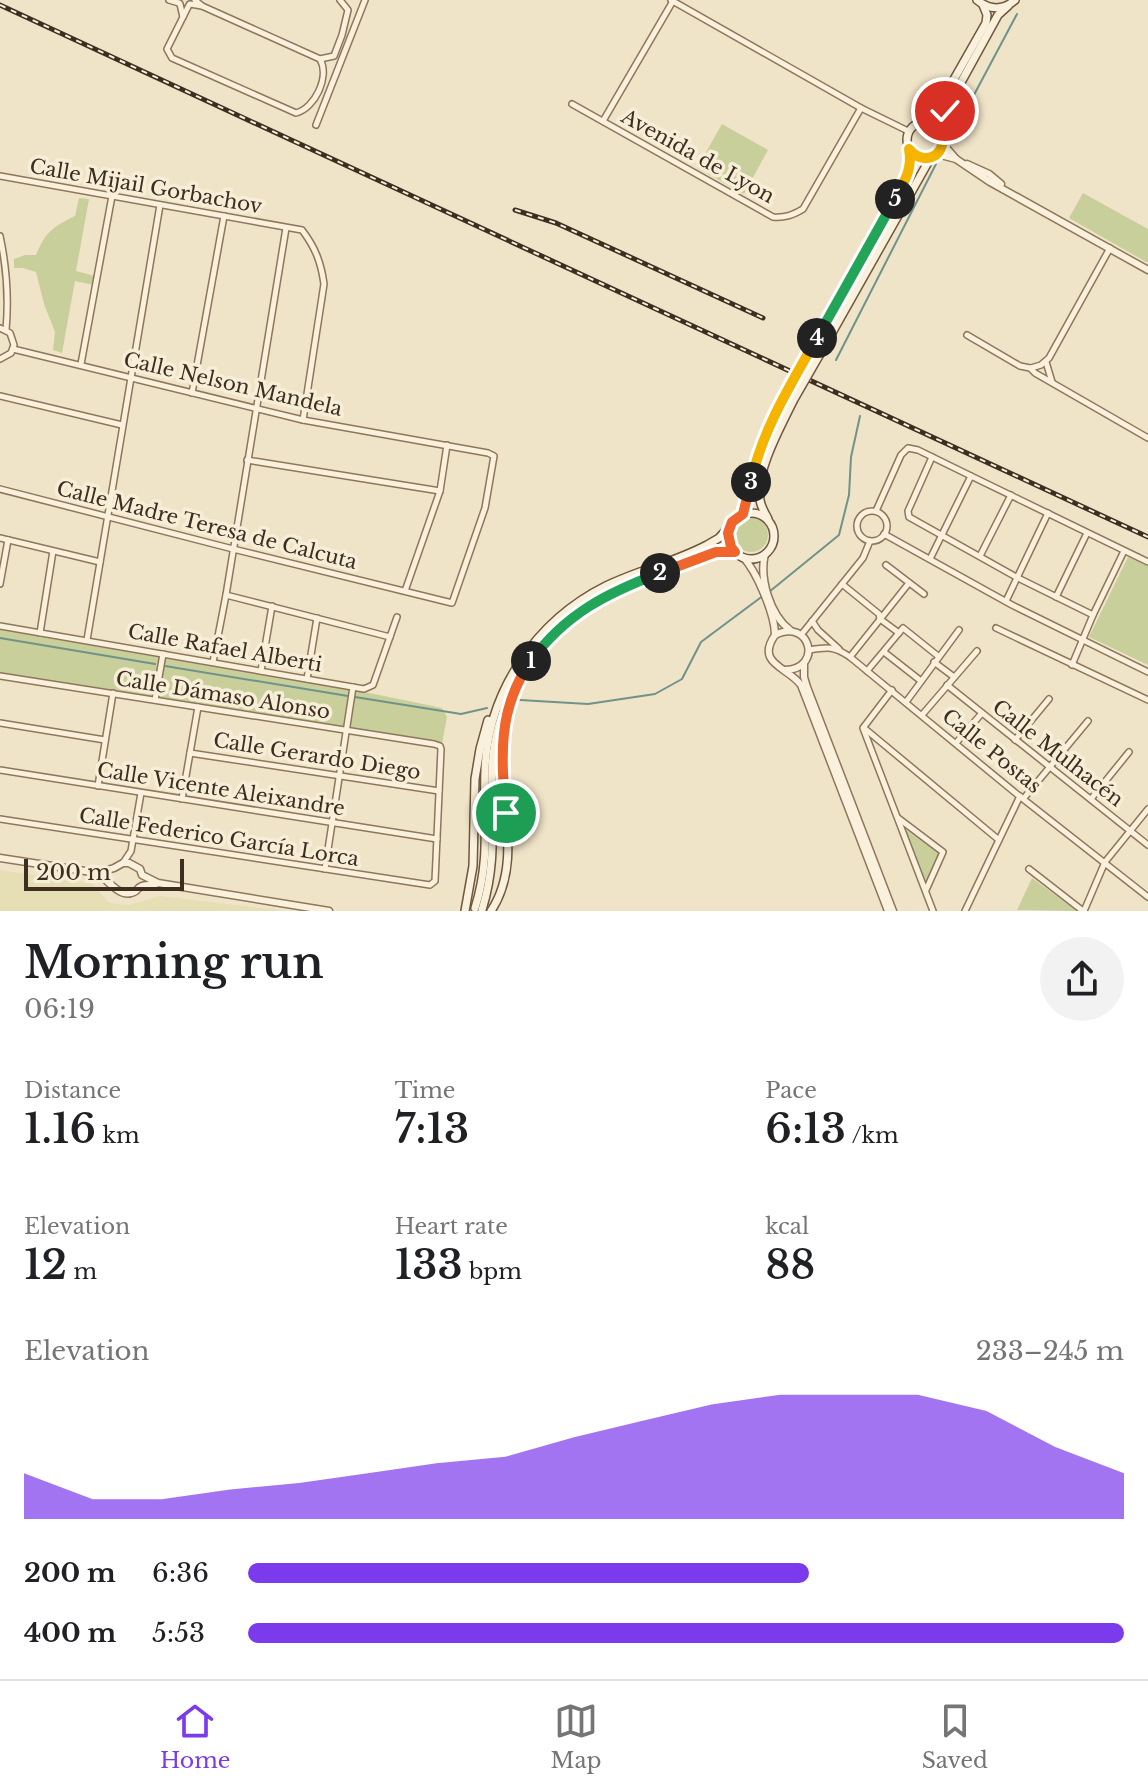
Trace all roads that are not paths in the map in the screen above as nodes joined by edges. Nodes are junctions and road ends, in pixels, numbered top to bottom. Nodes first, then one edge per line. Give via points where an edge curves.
1 (169, 0) edge
2 (340, 0) edge
3 (365, 0) edge
4 (672, 1) edge
5 (179, 2) edge
6 (192, 2) edge
7 (980, 2) edge
8 (1011, 3) edge
9 (183, 17) junction
10 (320, 59) junction
11 (572, 104) dead end
12 (861, 108) junction
13 (603, 121) junction
14 (923, 121) junction
15 (316, 125) dead end
16 (908, 131) junction
17 (942, 134) junction
18 (943, 144) junction
19 (909, 149) junction
20 (934, 155) junction
21 (962, 163) junction
22 (0, 176) edge
23 (1007, 190) junction
24 (112, 196) junction
25 (160, 205) junction
26 (224, 216) junction
27 (286, 228) junction
28 (0, 236) edge
29 (1110, 248) junction
30 (1148, 270) edge
31 (3, 329) edge
32 (967, 335) dead end
33 (13, 349) junction
34 (2, 359) edge
35 (1046, 362) junction
36 (81, 364) junction
37 (1030, 368) junction
38 (0, 370) edge
39 (131, 377) junction
40 (1052, 382) junction
41 (192, 393) junction
42 (0, 396) edge
43 (255, 409) junction
44 (303, 420) junction
45 (122, 425) junction
46 (1148, 438) edge
47 (447, 445) junction
48 (932, 457) junction
49 (247, 460) junction
50 (971, 476) junction
51 (0, 489) edge
52 (440, 491) junction
53 (1011, 495) junction
54 (876, 511) junction
55 (1048, 513) junction
56 (743, 514) junction
57 (107, 516) junction
58 (770, 523) junction
59 (730, 526) junction
60 (1087, 533) junction
61 (884, 534) junction
62 (943, 536) junction
63 (0, 538) edge
64 (8, 540) junction
65 (870, 541) junction
66 (233, 549) junction
67 (53, 551) junction
68 (1124, 551) junction
69 (735, 552) junction
70 (765, 554) junction
71 (980, 556) junction
72 (743, 557) junction
73 (930, 559) junction
74 (100, 562) junction
75 (1148, 562) edge
76 (886, 565) dead end
77 (1018, 578) junction
78 (0, 581) edge
79 (909, 583) junction
80 (842, 584) junction
81 (405, 591) junction
82 (924, 594) dead end
83 (226, 595) junction
84 (1056, 597) junction
85 (1006, 601) junction
86 (272, 606) junction
87 (1093, 615) junction
88 (397, 617) dead end
89 (317, 618) junction
90 (880, 619) junction
91 (812, 621) junction
92 (0, 626) edge
93 (996, 628) dead end
94 (790, 630) junction
95 (959, 630) dead end
96 (40, 633) junction
97 (899, 633) junction
98 (775, 635) junction
99 (801, 635) junction
100 (390, 637) junction
101 (87, 640) junction
102 (1083, 641) junction
103 (809, 650) junction
104 (840, 650) junction
105 (977, 651) dead end
106 (884, 652) junction
107 (163, 653) junction
108 (850, 657) junction
109 (936, 659) junction
110 (213, 662) junction
111 (804, 664) junction
112 (1072, 665) junction
113 (785, 670) junction
114 (261, 671) junction
115 (867, 671) junction
116 (513, 672) junction
117 (1148, 672) edge
118 (0, 676) edge
119 (954, 677) junction
120 (307, 679) junction
121 (921, 681) junction
122 (947, 685) junction
123 (353, 687) junction
124 (513, 690) junction
125 (892, 690) junction
126 (113, 693) junction
127 (1049, 699) dead end
128 (155, 700) junction
129 (1148, 700) edge
130 (906, 702) junction
131 (198, 707) junction
132 (982, 713) junction
133 (922, 715) junction
134 (1088, 721) dead end
135 (0, 723) edge
136 (863, 728) junction
137 (346, 730) junction
138 (105, 740) junction
139 (1015, 740) junction
140 (956, 743) junction
141 (1129, 752) dead end
142 (190, 753) junction
143 (1050, 767) junction
144 (0, 770) edge
145 (339, 777) junction
146 (98, 786) junction
147 (439, 791) junction
148 (141, 793) junction
149 (1022, 797) junction
150 (182, 799) junction
151 (1091, 799) junction
152 (1148, 809) edge
153 (897, 817) junction
154 (0, 819) edge
155 (332, 823) junction
156 (1130, 831) junction
157 (437, 839) junction
158 (133, 840) junction
159 (999, 840) junction
160 (1148, 845) edge
161 (131, 851) junction
162 (0, 858) edge
163 (1105, 862) junction
164 (123, 863) junction
165 (135, 865) junction
166 (114, 868) junction
167 (325, 869) junction
168 (1029, 869) dead end
169 (98, 873) junction
170 (142, 875) junction
171 (158, 883) junction
172 (112, 884) junction
173 (140, 886) junction
174 (925, 891) junction
175 (1148, 897) edge
176 (483, 910) edge
177 (329, 911) edge
178 (465, 911) edge
179 (890, 911) edge
180 (933, 911) edge
181 (965, 911) edge
182 (1084, 911) edge

1 - 5 street
2 - 10 street via 348,10 342,35 334,56
3 - 15 street
4 - 12 street
4 - 13 street, Avenida de Lyon
5 - 6 street
5 - 9 street
6 - 9 street
6 - 10 street
7 - 8 main road via 991,8
7 - 14 main road via 986,23 940,104
8 - 17 main road via 998,15 948,106
9 - 10 street via 167,49 172,58 296,113 313,101 324,75
11 - 13 street, Avenida de Lyon
12 - 13 street, Avenida de Lyon via 803,209 782,218
12 - 16 street
14 - 16 main road
14 - 17 main road
16 - 19 main road
17 - 18 main road
18 - 20 main road
18 - 21 street
19 - 20 main road via 919,157
19 - 56 main road, bridge via 906,179 762,445
20 - 21 street
20 - 58 main road, bridge via 777,434 762,475 760,500
21 - 23 street
21 - 23 street via 989,174
22 - 24 street, Calle Mijail Gorbachov
23 - 29 street
24 - 25 street, Calle Mijail Gorbachov
24 - 36 street
25 - 26 street, Calle Mijail Gorbachov
25 - 39 street
26 - 27 street, Calle Mijail Gorbachov
26 - 41 street
27 - 43 street
27 - 44 street via 302,230 313,245 324,284
28 - 31 street via 9,298
29 - 30 street
29 - 35 street
31 - 33 street via 14,340
32 - 37 street
33 - 34 street
33 - 36 street, Calle Nelson Mandela
34 - 38 street
35 - 37 street
35 - 40 street
36 - 39 street, Calle Nelson Mandela
37 - 40 street
39 - 41 street, Calle Nelson Mandela
39 - 45 street
40 - 46 street
41 - 43 street, Calle Nelson Mandela
42 - 45 street
43 - 44 street, Calle Nelson Mandela
43 - 49 street
44 - 47 street, Calle Nelson Mandela
45 - 57 street
47 - 52 street
47 - 81 street, Calle Nelson Mandela via 494,456 485,508 452,603
48 - 50 street
48 - 54 street via 904,451
48 - 62 street via 908,511 909,517
49 - 52 street
49 - 66 street
50 - 53 street
50 - 62 street
51 - 57 street, Calle Madre Teresa de Calcuta
52 - 81 street
53 - 55 street
53 - 71 street
54 - 61 street via 886,520
54 - 65 street via 862,514 857,523 858,533
55 - 60 street
55 - 77 street
56 - 58 main road via 758,514
56 - 59 main road
57 - 66 street, Calle Madre Teresa de Calcuta
57 - 74 street
58 - 70 main road via 774,536
59 - 69 main road via 728,540
59 - 116 main road via 707,545 579,602 542,633
60 - 68 street
60 - 84 street
61 - 65 street
61 - 73 street
62 - 71 street
62 - 73 street
63 - 64 street
64 - 67 street
64 - 78 street
65 - 80 street
66 - 81 street, Calle Madre Teresa de Calcuta
66 - 83 street
67 - 74 street
67 - 96 street
68 - 75 street
68 - 87 street
69 - 72 main road
69 - 124 main road via 701,557 591,604 542,646
70 - 72 main road
70 - 94 street via 766,586 778,617
71 - 77 street
72 - 98 street via 761,587
73 - 85 street
74 - 101 street
76 - 79 street
77 - 84 street
77 - 85 street
79 - 82 street
79 - 90 street
80 - 90 street
80 - 91 street
83 - 86 street
83 - 110 street
84 - 87 street
85 - 102 street
86 - 89 street
86 - 114 street
87 - 102 street
88 - 100 street
89 - 100 street
89 - 120 street
90 - 97 street
90 - 108 street
91 - 99 street
91 - 104 street, Calle Postas
92 - 96 street, Calle Rafael Alberti
93 - 112 street
94 - 98 street
94 - 99 street
95 - 109 street
96 - 101 street, Calle Rafael Alberti
97 - 106 street
97 - 109 street via 903,628
98 - 113 street via 769,646 771,659
99 - 103 street
100 - 123 street via 373,685
101 - 107 street, Calle Rafael Alberti
102 - 112 street
102 - 117 street
103 - 104 street
103 - 111 street
104 - 108 street, Calle Postas
105 - 119 street
106 - 115 street
106 - 121 street
107 - 110 street, Calle Rafael Alberti
107 - 128 street
108 - 115 street, Calle Postas
109 - 119 street
109 - 121 street
110 - 114 street, Calle Rafael Alberti
111 - 113 street
111 - 179 street via 807,687
112 - 129 street
113 - 179 street via 801,685
114 - 120 street, Calle Rafael Alberti
115 - 125 street, Calle Postas
116 - 176 main road via 488,742
116 - 178 main road via 491,711 478,758 473,866
118 - 126 street, Calle Dámaso Alonso
119 - 122 street
120 - 123 street, Calle Rafael Alberti
121 - 130 street
122 - 132 street, Calle Mulhacén
122 - 133 street
123 - 137 street
124 - 176 main road via 493,752 492,864
124 - 176 main road via 502,747 508,862 504,886
125 - 130 street, Calle Postas
125 - 136 street
126 - 128 street, Calle Dámaso Alonso
126 - 138 street
127 - 139 street
128 - 131 street, Calle Dámaso Alonso
130 - 133 street, Calle Postas
131 - 137 street, Calle Dámaso Alonso
131 - 142 street
132 - 139 street, Calle Mulhacén
132 - 140 street
133 - 140 street, Calle Postas
134 - 143 street
135 - 138 street
136 - 153 street
136 - 159 street
137 - 145 street
137 - 147 street, Calle Dámaso Alonso via 440,746
138 - 146 street
139 - 143 street, Calle Mulhacén
140 - 149 street, Calle Postas
141 - 151 street
142 - 145 street, Calle Gerardo Diego
142 - 150 street
143 - 149 street
143 - 151 street, Calle Mulhacén
144 - 146 street, Calle Vicente Aleixandre
145 - 147 street, Calle Gerardo Diego
145 - 155 street
146 - 148 street, Calle Vicente Aleixandre
147 - 157 street
148 - 150 street, Calle Vicente Aleixandre
148 - 158 street
149 - 159 street
149 - 163 street, Calle Postas
150 - 155 street, Calle Vicente Aleixandre
151 - 156 street, Calle Mulhacén
152 - 156 street
153 - 174 street
153 - 174 street via 943,852
154 - 158 street, Calle Federico García Lorca
155 - 157 street, Calle Vicente Aleixandre
155 - 167 street
156 - 160 street, Calle Mulhacén
156 - 163 street
157 - 167 street, Calle Federico García Lorca via 435,881 427,886
158 - 161 street
158 - 167 street, Calle Federico García Lorca
159 - 181 street
161 - 164 street
161 - 165 street
162 - 169 street
163 - 175 street, Calle Postas
163 - 182 street
164 - 165 street
164 - 166 street
165 - 170 street
166 - 169 street
166 - 172 street
168 - 182 street
169 - 172 street
170 - 171 street
170 - 173 street
171 - 173 street
171 - 177 street
172 - 173 street via 125,894
174 - 180 street

